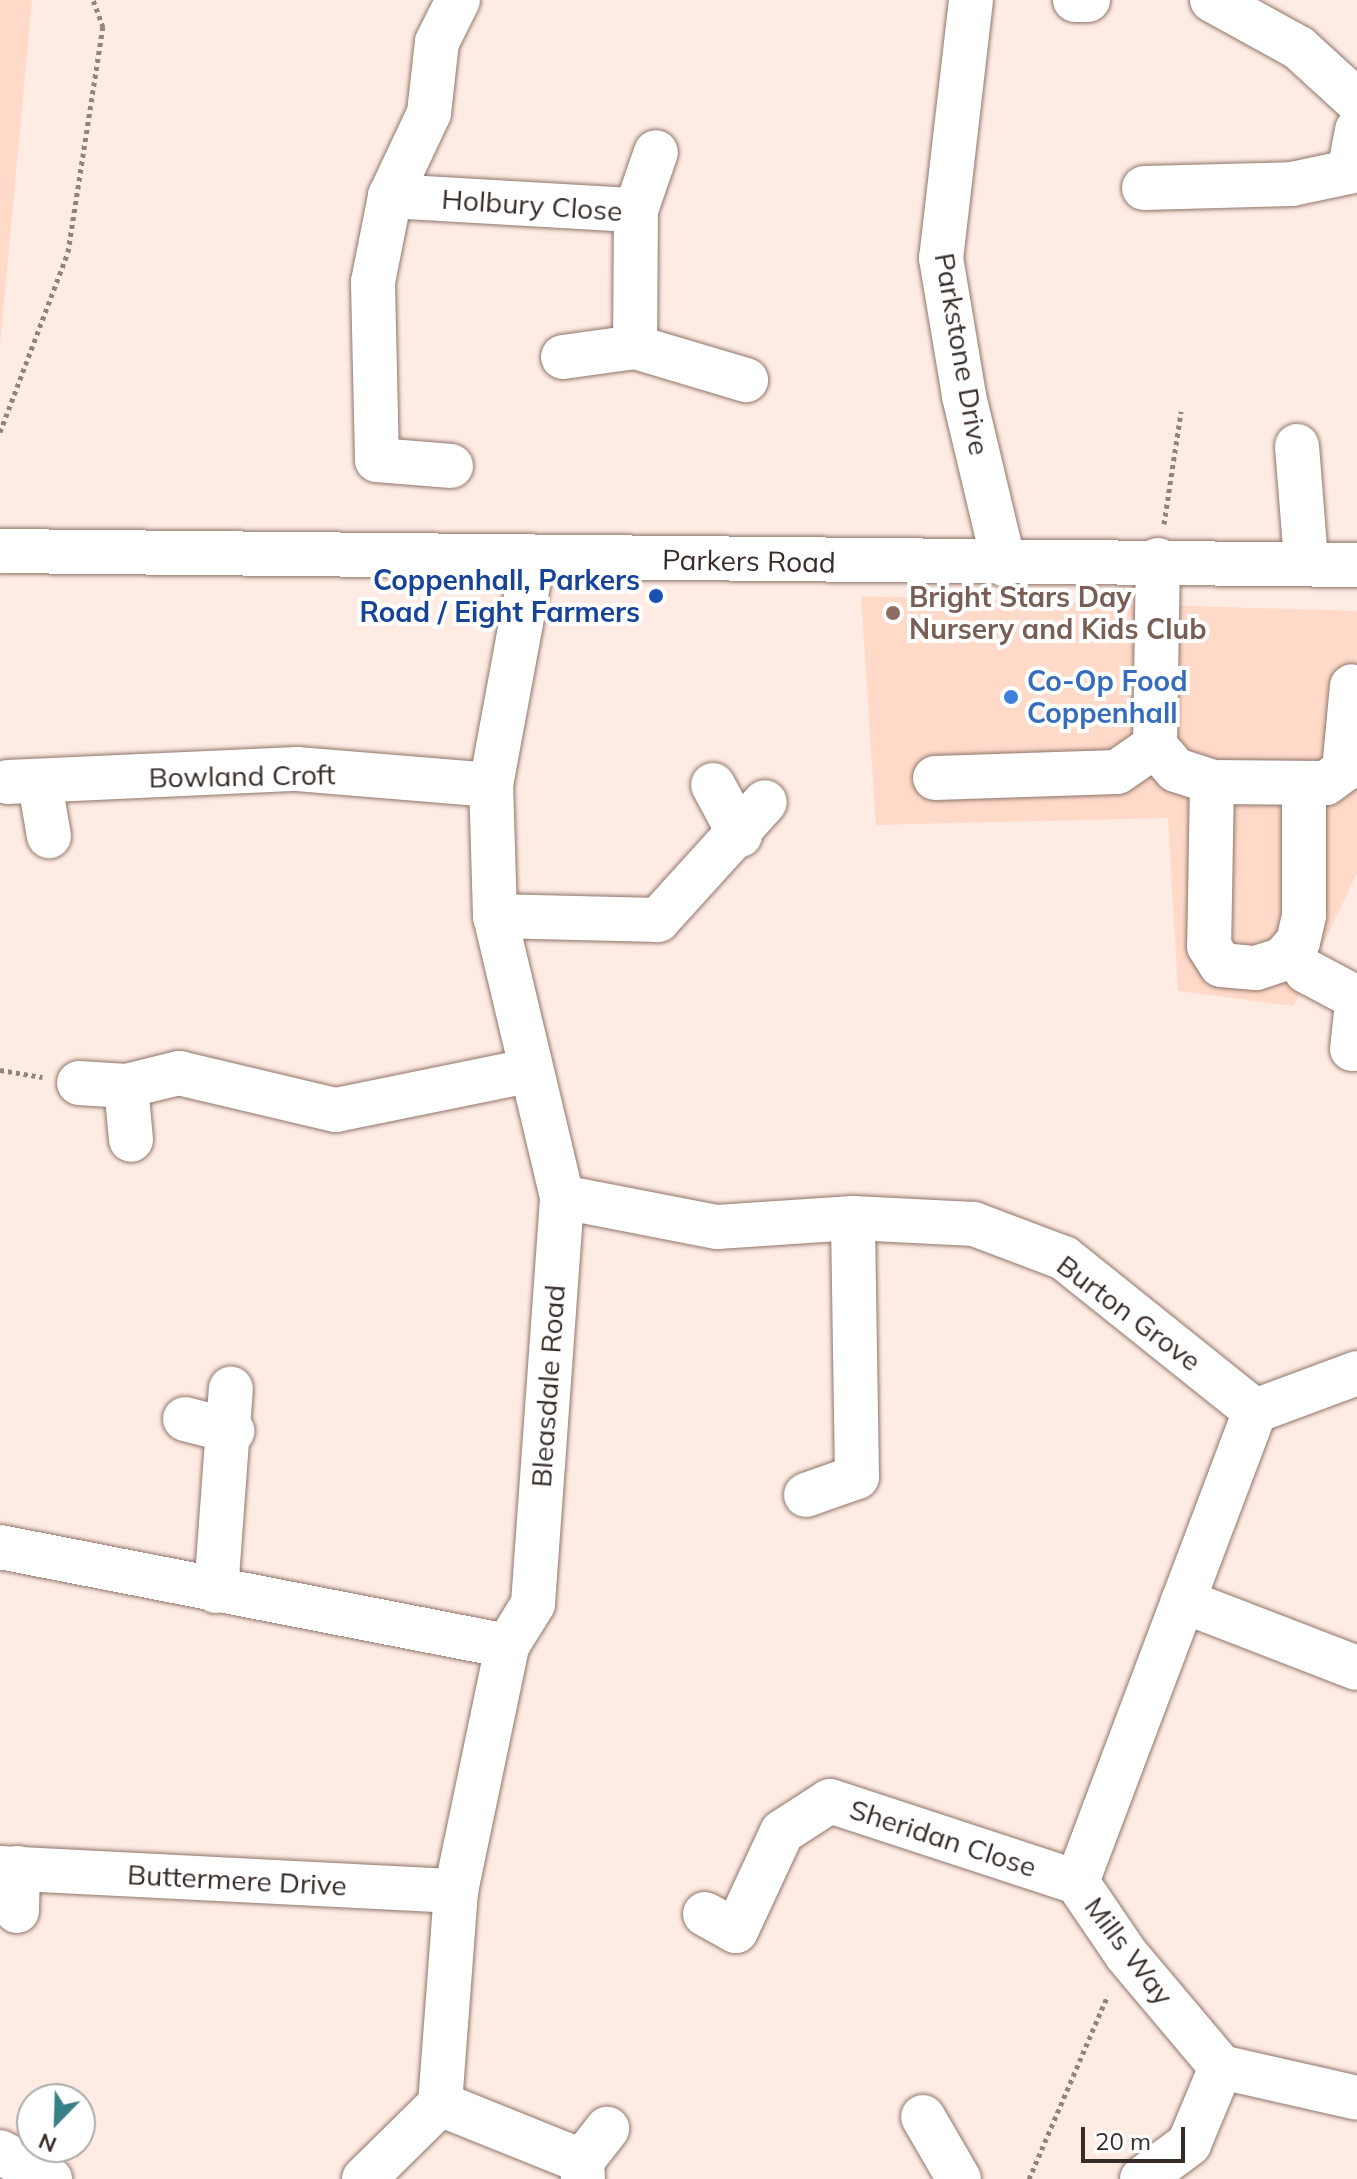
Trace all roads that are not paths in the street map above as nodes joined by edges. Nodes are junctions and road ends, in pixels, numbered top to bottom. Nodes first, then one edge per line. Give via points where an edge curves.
1 (458, 0) edge
2 (971, 0) edge
3 (1075, 0) edge
4 (1088, 0) edge
5 (1212, 0) edge
6 (1357, 101) edge
7 (1357, 130) edge
8 (656, 152) dead end
9 (1353, 174) edge
10 (1144, 188) dead end
11 (390, 196) junction
12 (636, 210) junction
13 (635, 347) junction
14 (563, 357) dead end
15 (746, 380) dead end
16 (1297, 446) dead end
17 (451, 466) dead end
18 (0, 551) edge
19 (533, 559) junction
20 (1158, 560) junction
21 (1306, 561) junction
22 (1004, 564) junction
23 (1357, 565) edge
24 (1352, 686) dead end
25 (1155, 746) junction
26 (935, 778) dead end
27 (1212, 782) junction
28 (1304, 783) junction
29 (491, 785) junction
30 (713, 785) dead end
31 (49, 836) dead end
32 (495, 916) junction
33 (1306, 971) dead end
34 (1357, 998) edge
35 (1357, 1004) edge
36 (1352, 1049) dead end
37 (528, 1071) junction
38 (79, 1083) dead end
39 (126, 1086) junction
40 (131, 1140) dead end
41 (562, 1197) junction
42 (853, 1218) junction
43 (1357, 1373) edge
44 (1255, 1411) junction
45 (185, 1419) dead end
46 (806, 1495) dead end
47 (0, 1547) edge
48 (216, 1591) junction
49 (1183, 1601) junction
50 (507, 1646) junction
51 (1357, 1668) edge
52 (9, 1868) edge
53 (1077, 1882) junction
54 (456, 1891) junction
55 (17, 1911) dead end
56 (736, 1932) dead end
57 (1221, 2067) junction
58 (1357, 2098) edge
59 (440, 2104) junction
60 (923, 2117) dead end
61 (0, 2152) edge
62 (591, 2156) edge
63 (44, 2167) edge
64 (364, 2179) edge
65 (959, 2179) edge
66 (1142, 2179) edge

1 - 11 street via 437,42 429,113
2 - 22 street, Parkstone Drive via 941,258 964,396
3 - 4 street
5 - 6 street via 1299,48
7 - 9 street
8 - 12 street
9 - 10 street via 1292,184
11 - 12 street, Holbury Close
11 - 17 street via 373,282 360,463
12 - 13 street, Holbury Close
13 - 14 street
13 - 15 street
16 - 21 street
18 - 19 street, Parkers Road
19 - 22 street, Parkers Road
19 - 29 street, Bleasdale Road
20 - 21 street, Parkers Road
20 - 22 street, Parkers Road
20 - 25 street
21 - 23 street, Parkers Road
24 - 28 street via 1344,770 1326,783
25 - 26 street via 1117,772
25 - 27 street via 1176,770
27 - 28 street
27 - 28 street via 1209,946 1221,965 1256,968 1283,959 1298,942
29 - 31 street, Bowland Croft via 297,769 24,783
29 - 32 street, Bleasdale Road
30 - 32 street via 752,819 658,920
32 - 37 street, Bleasdale Road
33 - 34 street
35 - 36 street
37 - 39 street via 336,1110 179,1073
37 - 41 street, Bleasdale Road
38 - 39 street
39 - 40 street
41 - 42 street, Burton Grove via 717,1227
41 - 50 street, Bleasdale Road via 533,1604
42 - 44 street, Burton Grove via 974,1224 1064,1258
42 - 46 street via 873,1484
43 - 44 street
44 - 49 street, Mills Way
45 - 48 street via 231,1410
47 - 48 street
48 - 50 street
49 - 51 street
49 - 53 street, Mills Way
50 - 54 street, Bleasdale Road
52 - 54 street, Buttermere Drive
52 - 55 street, Buttermere Drive
53 - 56 street, Sheridan Close via 830,1801 782,1832
53 - 57 street, Mills Way via 1126,1954
54 - 59 street, Bleasdale Road
57 - 58 street
57 - 66 street via 1189,2144
59 - 62 street
59 - 64 street
60 - 65 street
61 - 63 street

